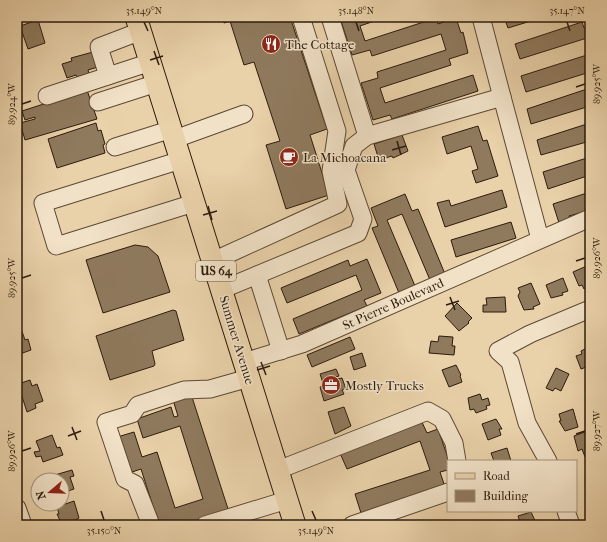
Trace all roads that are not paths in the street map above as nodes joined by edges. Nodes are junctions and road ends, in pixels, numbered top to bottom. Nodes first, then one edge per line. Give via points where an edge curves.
1 (301, 17) edge
2 (330, 17) edge
3 (481, 17) edge
4 (139, 24) edge
5 (151, 62) junction
6 (108, 76) junction
7 (157, 83) junction
8 (47, 96) dead end
9 (502, 97) junction
10 (98, 102) dead end
11 (244, 114) dead end
12 (173, 134) junction
13 (367, 136) junction
14 (115, 147) dead end
15 (181, 160) junction
16 (194, 203) junction
17 (590, 218) edge
18 (540, 239) junction
19 (213, 261) junction
20 (265, 272) junction
21 (222, 290) junction
22 (590, 309) edge
23 (281, 350) junction
24 (247, 370) junction
25 (457, 460) edge
26 (547, 460) edge
27 (278, 470) junction
28 (447, 492) edge
29 (287, 500) junction
30 (17, 508) edge
31 (566, 512) edge
32 (23, 525) edge
33 (151, 525) edge
34 (205, 525) edge
35 (295, 525) edge
36 (352, 525) edge
37 (571, 525) edge

1 - 19 street via 337,131 331,171 338,204
2 - 13 street
3 - 9 street
4 - 5 main road, Summer Avenue / US 64
4 - 6 street via 100,47
5 - 6 street
5 - 7 main road, Summer Avenue / US 64
6 - 8 street
7 - 10 street
7 - 12 main road, Summer Avenue / US 64
9 - 13 street
9 - 18 street
11 - 12 street
12 - 14 street
12 - 15 main road, Summer Avenue / US 64
13 - 20 street via 354,146 346,170 363,219 358,233
15 - 16 main road, Summer Avenue / US 64
15 - 16 street via 43,203 56,246
16 - 19 main road, Summer Avenue / US 64
17 - 18 street, St Pierre Boulevard
18 - 23 street, St Pierre Boulevard via 302,344
19 - 21 main road, Summer Avenue / US 64
20 - 21 street
20 - 23 street
21 - 24 main road, Summer Avenue / US 64
22 - 26 street via 530,334 498,351 510,362 527,422
23 - 24 street, St Pierre Boulevard
24 - 27 main road, Summer Avenue / US 64
24 - 33 street, St Pierre Boulevard via 210,389 184,390 138,405 132,414 106,422 125,480 135,484
25 - 27 street via 454,443 442,419 428,411
27 - 29 main road, Summer Avenue / US 64
28 - 36 street
29 - 34 street
29 - 35 main road, Summer Avenue / US 64
30 - 32 street
31 - 37 street

